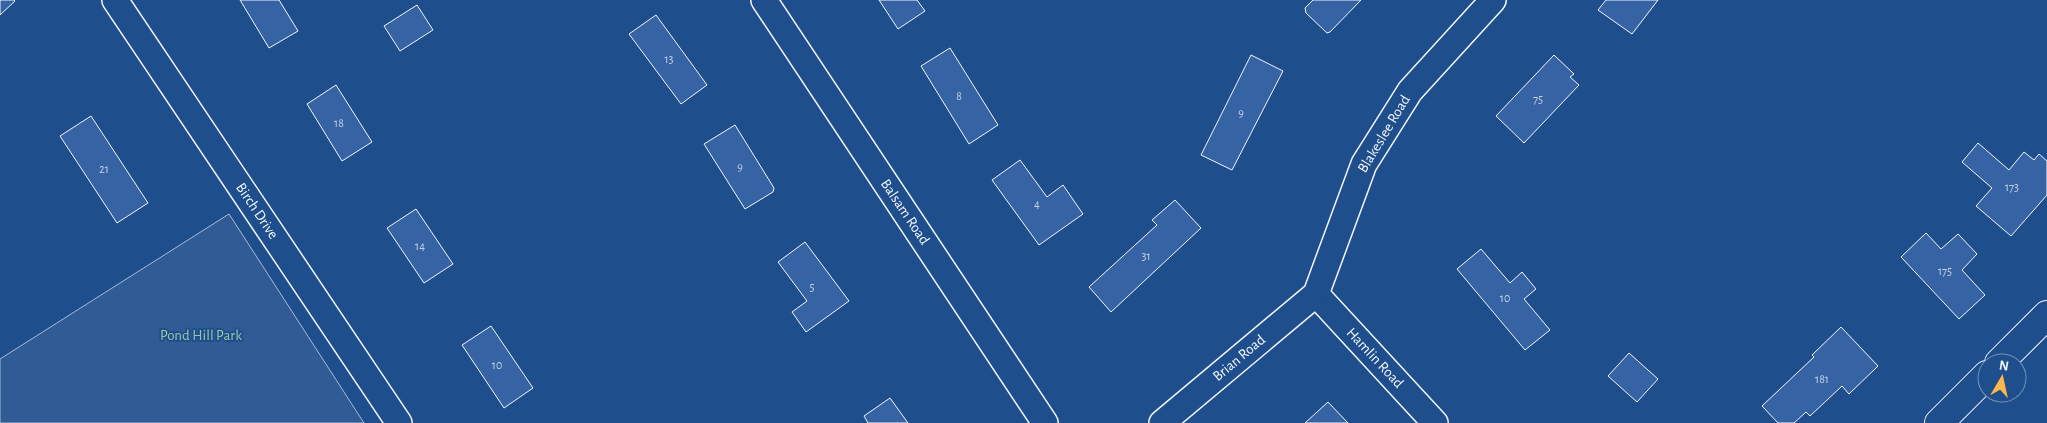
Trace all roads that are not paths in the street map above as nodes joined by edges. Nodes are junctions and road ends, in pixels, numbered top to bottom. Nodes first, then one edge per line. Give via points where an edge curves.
1 (115, 0) edge
2 (764, 0) edge
3 (1493, 0) edge
4 (1316, 294) junction
5 (2047, 315) edge
6 (2009, 353) edge
7 (1977, 385) edge
8 (399, 423) edge
9 (1045, 423) edge
10 (1162, 423) edge
11 (1435, 423) edge
12 (1939, 423) edge

1 - 8 street, Birch Drive
2 - 9 street, Balsam Road
3 - 4 street, Blakeslee Road via 1410,91 1364,164
4 - 10 street, Brian Road
4 - 11 street, Hamlin Road
5 - 6 main road
7 - 12 main road

